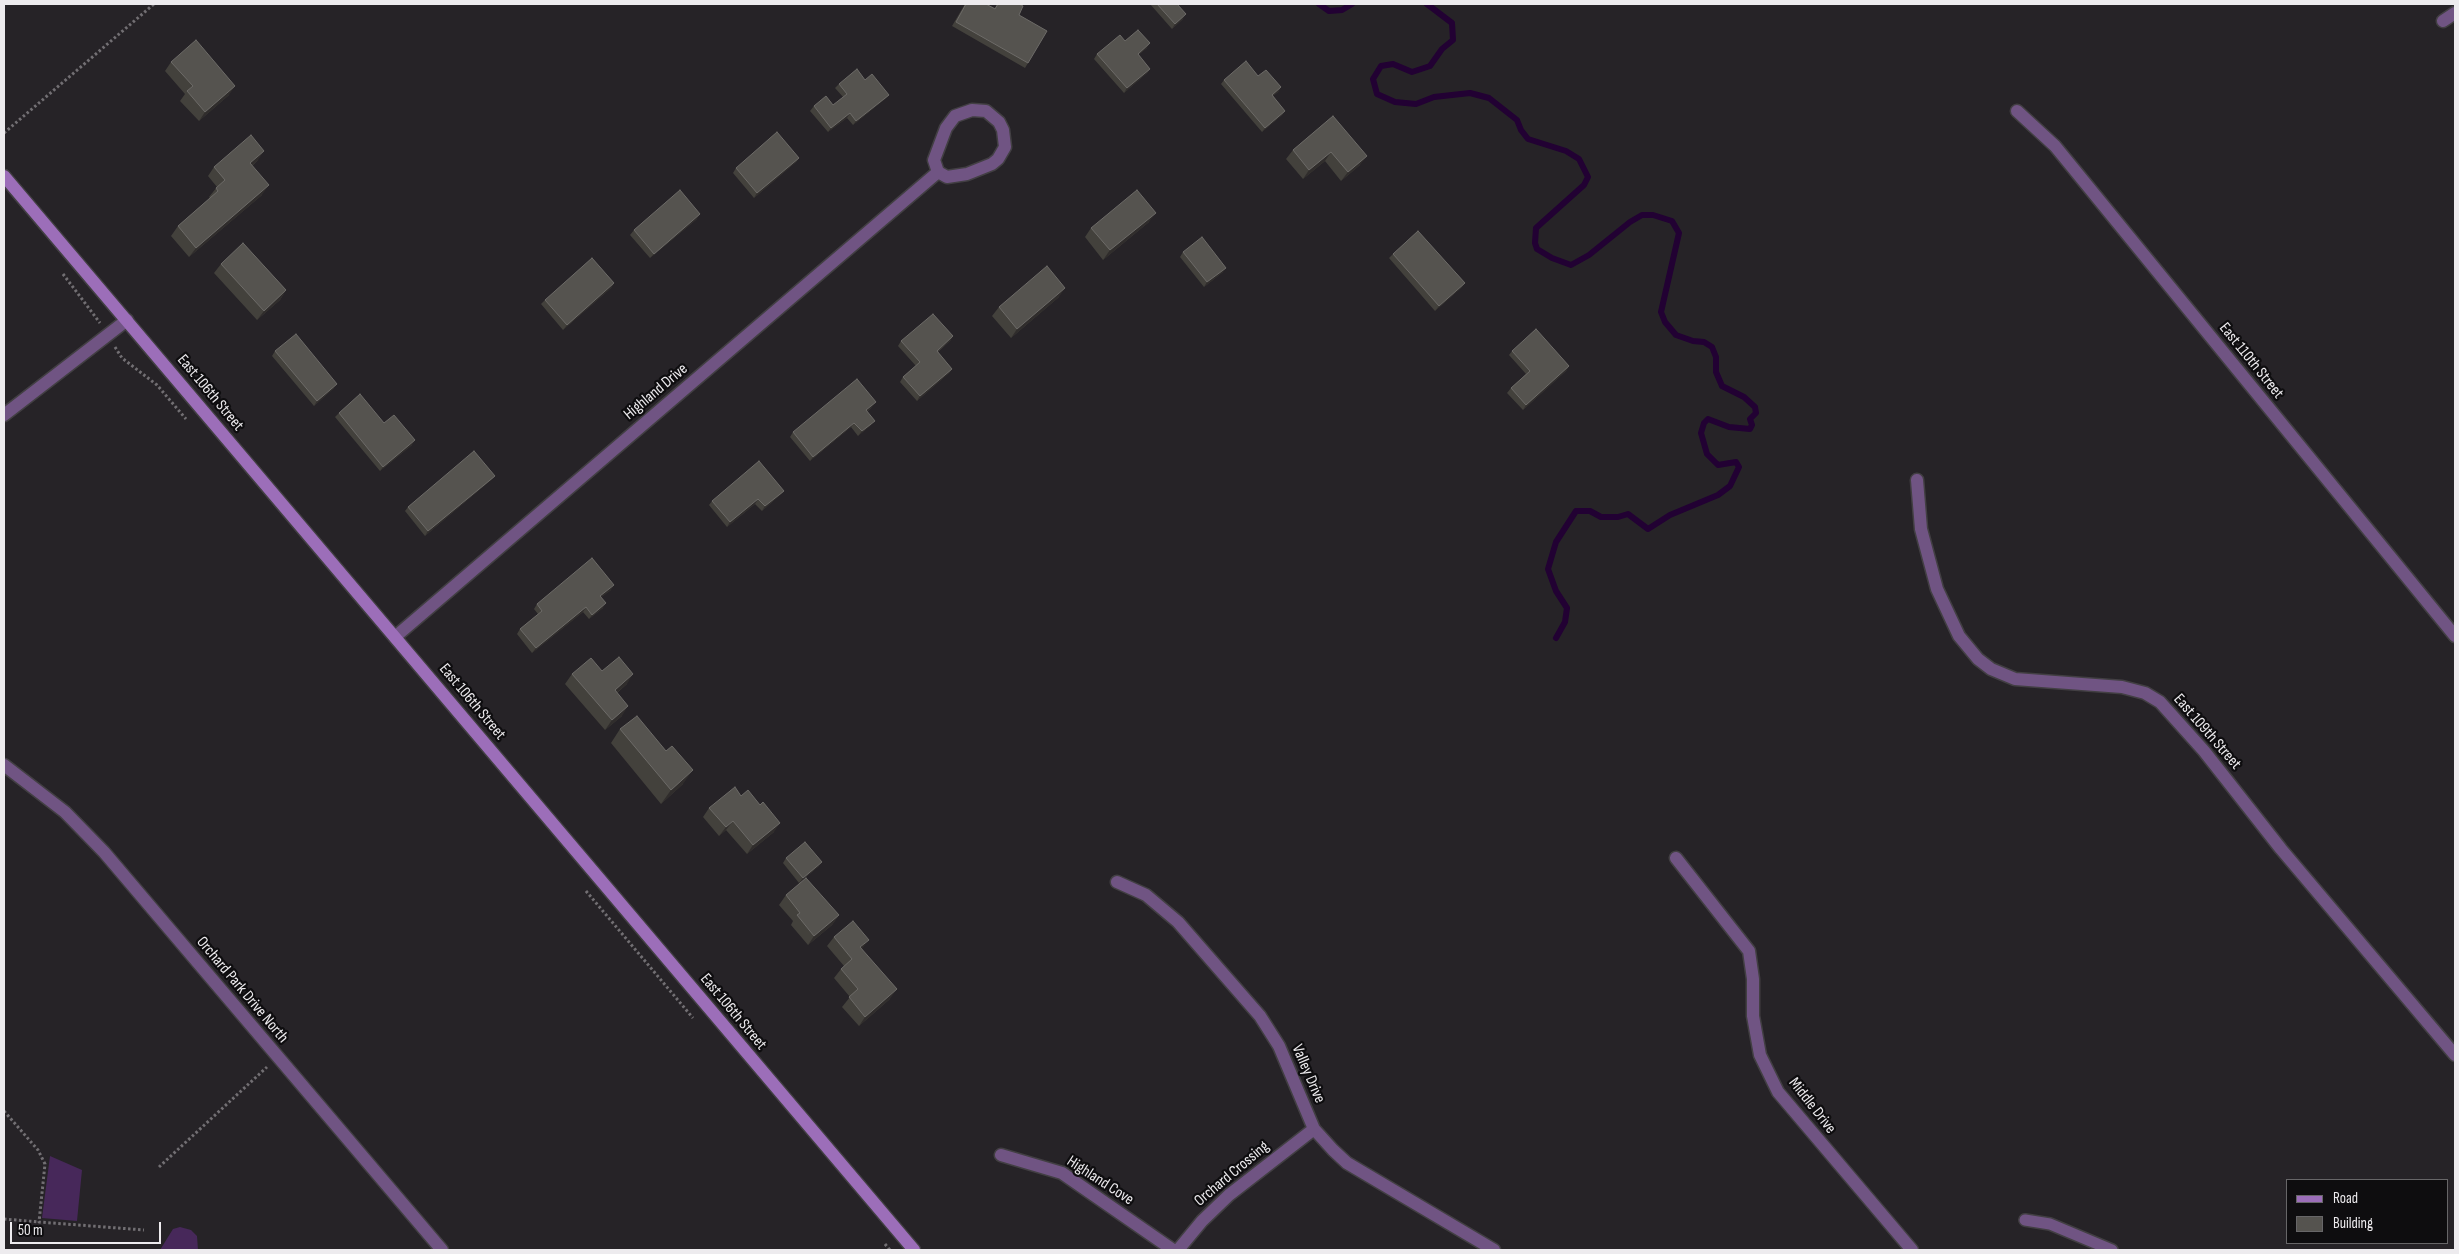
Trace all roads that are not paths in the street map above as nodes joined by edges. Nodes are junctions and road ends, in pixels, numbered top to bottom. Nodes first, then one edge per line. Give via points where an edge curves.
1 (2455, 13) edge
2 (2444, 20) dead end
3 (2018, 111) dead end
4 (938, 172) junction
5 (4, 176) edge
6 (127, 320) junction
7 (4, 415) edge
8 (1917, 480) dead end
9 (2455, 636) edge
10 (395, 637) junction
11 (4, 765) edge
12 (1676, 858) dead end
13 (1117, 882) dead end
14 (2455, 1055) edge
15 (1314, 1129) junction
16 (1001, 1155) dead end
17 (2025, 1220) dead end
18 (442, 1250) edge
19 (914, 1250) edge
20 (1173, 1250) edge
21 (1178, 1250) edge
22 (1494, 1250) edge
23 (1912, 1250) edge
24 (2112, 1250) edge

1 - 2 street
3 - 9 street, East 110th Street via 2055,146
4 - 4 street via 947,177 967,174 992,164 1005,147 999,122 986,111 979,110 955,116 946,128 934,160
4 - 10 street, Highland Drive
5 - 6 street, East 106th Street
6 - 7 street
6 - 10 street, East 106th Street
8 - 14 street, East 109th Street via 1921,529 1937,589 1959,636 1978,659 1991,669 2015,679 2122,687 2145,693 2160,702 2204,750 2282,849
10 - 19 street, East 106th Street
11 - 18 street, Orchard Park Drive North via 65,812 104,852
12 - 23 street, Middle Drive via 1749,952 1753,1016 1760,1055 1778,1092
13 - 15 street, Valley Drive via 1146,895 1166,910 1260,1016 1278,1046
15 - 21 street, Orchard Crossing via 1224,1199
15 - 22 street, Valley Drive via 1347,1163
16 - 20 street, Highland Cove via 1062,1173
17 - 24 lane via 2050,1224

